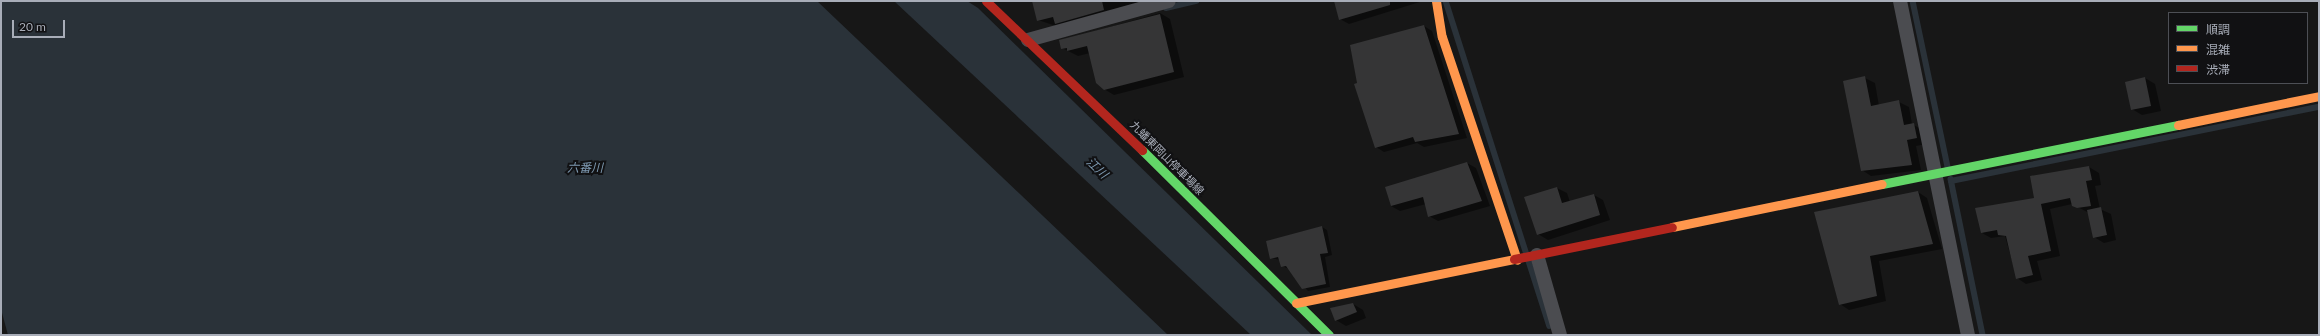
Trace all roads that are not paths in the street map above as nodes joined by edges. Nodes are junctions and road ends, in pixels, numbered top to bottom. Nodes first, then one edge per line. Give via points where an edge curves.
1 (986, 1) edge
2 (1169, 1) edge
3 (1436, 1) edge
4 (1900, 1) edge
5 (1028, 40) junction
6 (2319, 96) edge
7 (1944, 173) junction
8 (1528, 257) junction
9 (1296, 303) junction
10 (1329, 335) edge
11 (1560, 335) edge
12 (1968, 335) edge

1 - 5 street, 九蟠東岡山停車場線
2 - 5 street
3 - 8 street via 1442,37
4 - 7 street
5 - 9 street, 九蟠東岡山停車場線
6 - 7 street
7 - 8 street
7 - 12 street
8 - 9 street
8 - 11 street
9 - 10 street, 九蟠東岡山停車場線

